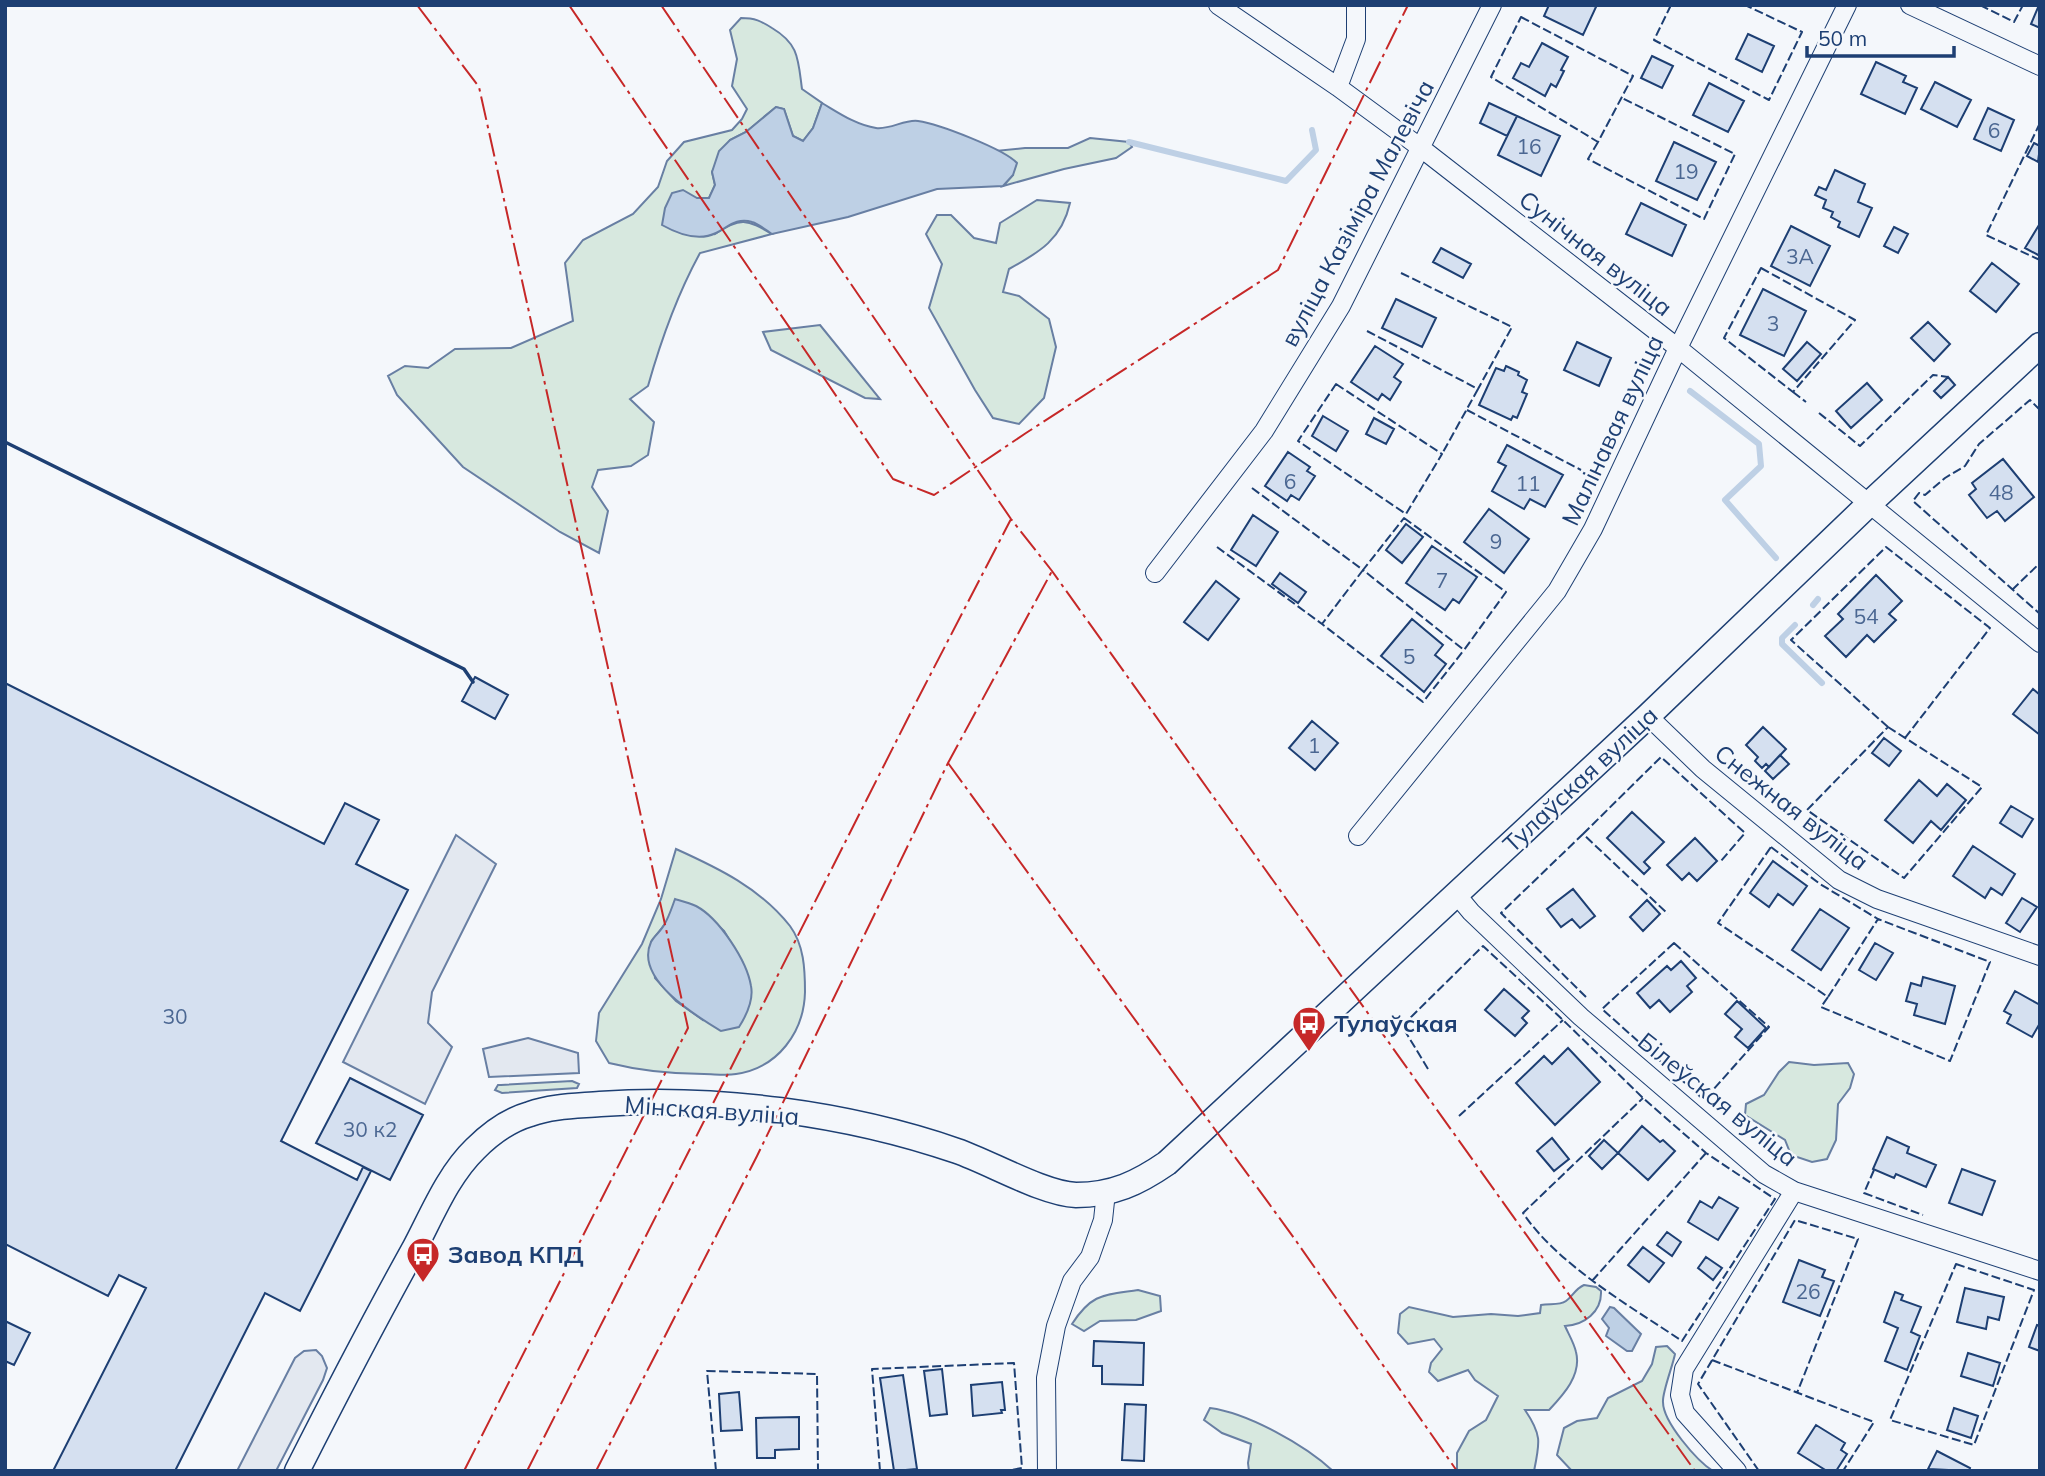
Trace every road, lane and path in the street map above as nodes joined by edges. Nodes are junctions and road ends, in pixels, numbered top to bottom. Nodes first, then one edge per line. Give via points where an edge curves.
1 (1217, 5) edge
2 (1356, 5) edge
3 (1492, 5) edge
4 (1847, 5) edge
5 (1910, 5) edge
6 (2040, 66) edge
7 (1338, 87) junction
8 (1420, 148) junction
9 (2040, 345) edge
10 (1678, 348) junction
11 (1869, 504) junction
12 (1155, 573) dead end
13 (2040, 643) edge
14 (1647, 716) junction
15 (1357, 836) dead end
16 (1455, 894) junction
17 (2040, 956) edge
18 (1794, 1191) junction
19 (1106, 1192) junction
20 (2040, 1271) edge
21 (297, 1471) edge
22 (1047, 1471) edge
23 (1737, 1471) edge

1 - 7 street, Сунічная вуліца
2 - 7 street via 1356,38
3 - 8 street, вуліца Казіміра Малевіча
4 - 10 street, Малінавая вуліца
5 - 6 street
7 - 8 street, Сунічная вуліца
8 - 10 street, Сунічная вуліца
8 - 12 street, вуліца Казіміра Малевіча via 1341,306 1264,430
9 - 11 main road, Тулаўская вуліца
10 - 11 street, Сунічная вуліца
10 - 15 street, Малінавая вуліца via 1594,529 1557,591
11 - 13 street, Сунічная вуліца
11 - 14 main road, Тулаўская вуліца
14 - 16 main road, Тулаўская вуліца
14 - 17 street, Снежная вуліца via 1770,826 1857,891
16 - 18 street, Білеўская вуліца via 1581,1017 1755,1166
16 - 19 main road, Тулаўская вуліца via 1167,1163 1140,1182
18 - 20 street, Білеўская вуліца
18 - 23 street via 1684,1369 1680,1395 1685,1413
19 - 21 main road, Мінская вуліца via 1074,1195 1051,1190 958,1151 837,1120 751,1107 617,1103 529,1114 503,1126 473,1150 452,1179
19 - 22 street via 1104,1220 1090,1257 1072,1281 1056,1326 1046,1378

